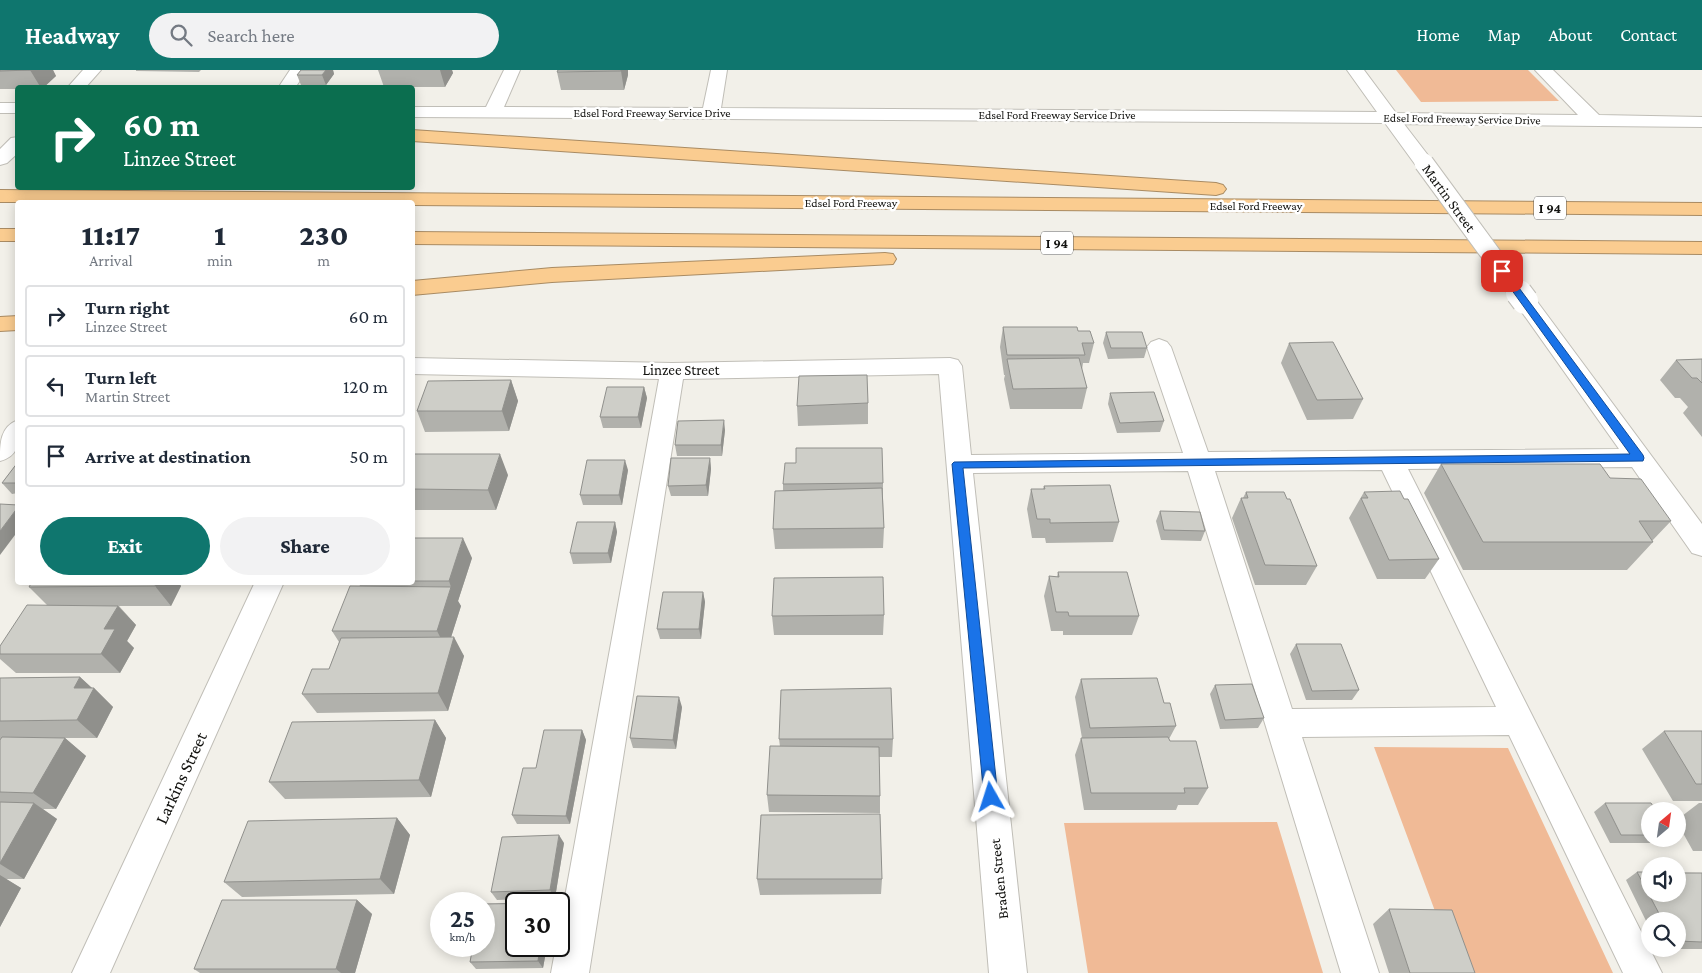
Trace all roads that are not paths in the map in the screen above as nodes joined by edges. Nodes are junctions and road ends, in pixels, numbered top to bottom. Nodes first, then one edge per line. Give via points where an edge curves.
1 (93, 70) edge
2 (299, 70) edge
3 (512, 70) edge
4 (719, 70) edge
5 (1355, 70) edge
6 (1543, 70) edge
7 (78, 85) edge
8 (288, 85) edge
9 (0, 108) edge
10 (15, 108) edge
11 (415, 112) edge
12 (492, 113) junction
13 (711, 113) junction
14 (1392, 118) junction
15 (1594, 121) junction
16 (1702, 122) edge
17 (415, 135) edge
18 (0, 196) edge
19 (1399, 206) junction
20 (1702, 209) edge
21 (0, 235) edge
22 (15, 235) edge
23 (415, 238) edge
24 (1361, 245) junction
25 (1702, 248) edge
26 (415, 288) edge
27 (15, 323) edge
28 (0, 324) edge
29 (1159, 347) dead end
30 (415, 366) edge
31 (950, 366) joint
32 (672, 371) junction
33 (15, 433) edge
34 (0, 452) edge
35 (1639, 458) junction
36 (1391, 461) junction
37 (1199, 462) junction
38 (958, 464) junction
39 (1702, 545) edge
40 (269, 585) edge
41 (1518, 721) junction
42 (1281, 723) junction
43 (91, 973) edge
44 (570, 973) edge
45 (1008, 973) edge
46 (1360, 973) edge
47 (1643, 973) edge

1 - 7 street
2 - 8 street
3 - 12 street
4 - 13 street
5 - 14 street, Martin Street
6 - 15 street
9 - 10 street
11 - 12 street, Edsel Ford Freeway Service Drive
12 - 13 street, Edsel Ford Freeway Service Drive
13 - 14 street, Edsel Ford Freeway Service Drive
14 - 15 street, Edsel Ford Freeway Service Drive
14 - 35 street, Martin Street, bridge
15 - 16 street, Edsel Ford Freeway Service Drive
17 - 19 highway via 1322,196
18 - 19 highway, Edsel Ford Freeway / I 94
19 - 20 highway, Edsel Ford Freeway / I 94
21 - 22 highway
23 - 24 highway, I 94
24 - 25 highway, I 94
24 - 26 highway via 1196,258 1010,256 828,261 552,275
27 - 28 highway
29 - 37 street
30 - 32 street, Linzee Street
31 - 32 street, Linzee Street
31 - 38 street, Braden Street
32 - 44 street
33 - 34 street
35 - 36 street
35 - 39 street, Martin Street
36 - 37 street
36 - 41 street
37 - 38 street
37 - 42 street
38 - 45 street, Braden Street
40 - 43 street, Larkins Street
41 - 42 street
41 - 47 street
42 - 46 street

